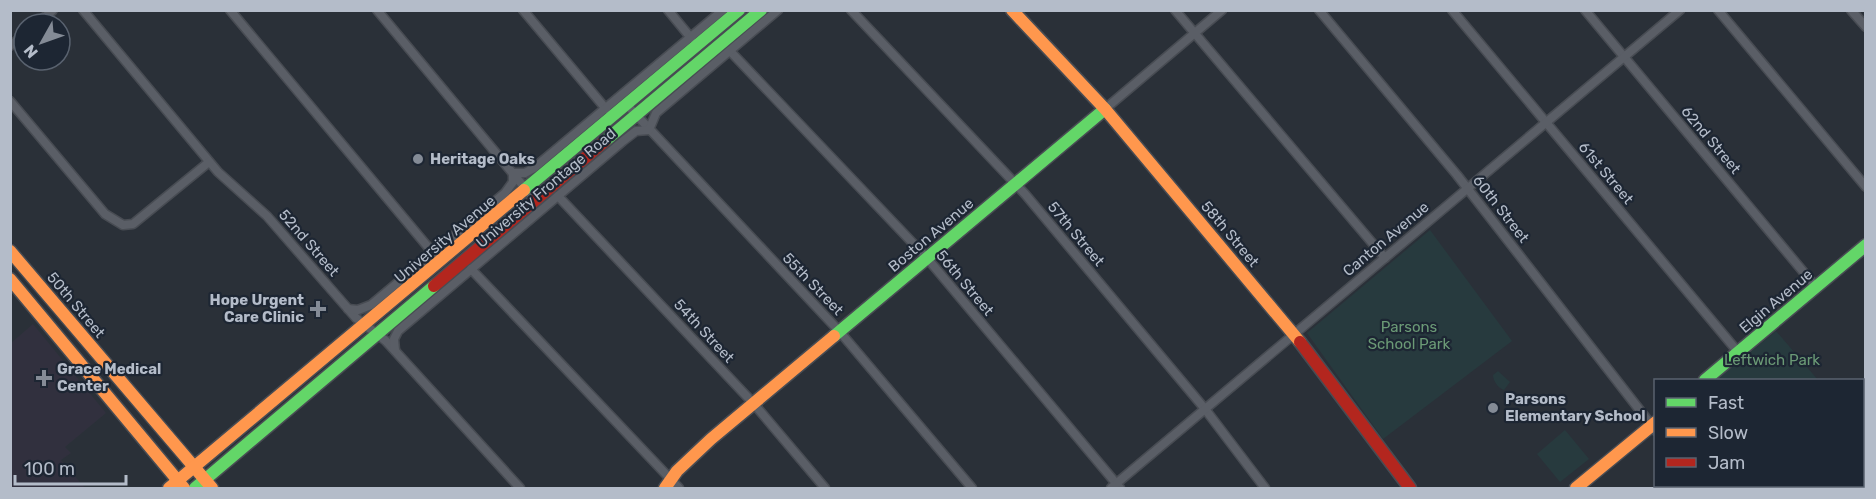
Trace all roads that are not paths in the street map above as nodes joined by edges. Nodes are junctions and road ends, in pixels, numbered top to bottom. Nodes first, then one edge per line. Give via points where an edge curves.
1 (82, 10) edge
2 (230, 10) edge
3 (377, 10) edge
4 (523, 10) edge
5 (668, 10) edge
6 (723, 10) edge
7 (739, 10) edge
8 (761, 10) edge
9 (778, 10) edge
10 (851, 10) edge
11 (1012, 10) edge
12 (1175, 10) edge
13 (1222, 10) edge
14 (1319, 10) edge
15 (1452, 10) edge
16 (1585, 10) edge
17 (1680, 10) edge
18 (1718, 10) edge
19 (1851, 10) edge
20 (1866, 27) edge
21 (1195, 33) junction
22 (691, 38) junction
23 (730, 51) junction
24 (1624, 58) junction
25 (10, 101) edge
26 (627, 105) junction
27 (606, 109) junction
28 (1105, 109) junction
29 (636, 115) junction
30 (1546, 123) junction
31 (649, 130) junction
32 (209, 162) junction
33 (513, 173) junction
34 (1016, 184) junction
35 (1866, 187) edge
36 (1468, 188) junction
37 (526, 189) junction
38 (558, 196) junction
39 (535, 200) junction
40 (1866, 245) edge
41 (10, 251) edge
42 (433, 253) junction
43 (927, 258) junction
44 (1385, 258) junction
45 (471, 269) junction
46 (10, 279) edge
47 (1816, 287) junction
48 (347, 309) junction
49 (364, 326) junction
50 (840, 332) junction
51 (376, 334) junction
52 (1294, 334) junction
53 (395, 350) junction
54 (1738, 352) junction
55 (1707, 379) edge
56 (754, 404) junction
57 (1205, 409) junction
58 (1654, 426) edge
59 (194, 467) junction
60 (177, 486) edge
61 (204, 486) edge
62 (672, 486) edge
63 (1116, 487) edge
64 (520, 489) edge
65 (825, 489) edge
66 (972, 489) edge
67 (1265, 489) edge
68 (1410, 489) edge
69 (1576, 489) edge

1 - 32 street, 52nd Street
2 - 42 street
3 - 33 street
4 - 27 street
5 - 22 street
6 - 22 street, University Frontage Road
7 - 26 main road, University Avenue
8 - 29 main road, University Avenue
9 - 23 street
10 - 34 street, 57th Street
11 - 28 main road, 58th Street
12 - 21 street
13 - 21 street, Boston Avenue
14 - 36 street, 60th Street
15 - 30 street, 61st Street
16 - 24 street, 62nd Street
17 - 24 street, Canton Avenue
18 - 35 street
19 - 20 street
21 - 28 street, Boston Avenue
21 - 44 street
22 - 27 street, University Frontage Road
23 - 31 street via 656,113
23 - 43 street, 56th Street
24 - 30 street, Canton Avenue
24 - 47 street, 62nd Street
25 - 32 street via 105,214 123,225 134,224
26 - 29 street, 55th Street
26 - 37 main road, University Avenue
27 - 33 street, University Frontage Road via 534,168
28 - 34 main road, Boston Avenue
28 - 52 main road, 58th Street
29 - 31 street, 55th Street
29 - 39 main road, University Avenue
30 - 36 street, Canton Avenue
30 - 54 street, 61st Street
31 - 38 street, University Frontage Road via 636,131
31 - 50 street, 55th Street
32 - 48 street, 52nd Street via 267,216
33 - 37 street
33 - 42 street, University Frontage Road via 513,182 505,193
34 - 43 main road, Boston Avenue
34 - 57 street, 57th Street
36 - 44 street, Canton Avenue
36 - 58 street, 60th Street
37 - 39 street
37 - 49 main road, University Avenue
38 - 45 street, University Frontage Road
38 - 56 street, 54th Street
39 - 51 main road, University Avenue
40 - 47 main road, Elgin Avenue
41 - 59 main road, 50th Street
42 - 48 street, University Frontage Road via 371,305
43 - 50 main road, Boston Avenue
43 - 63 street, 56th Street
44 - 52 street, Canton Avenue
45 - 53 street, University Frontage Road via 398,330
45 - 62 street
46 - 60 main road
47 - 54 main road, Elgin Avenue
48 - 49 street, 52nd Street
49 - 51 street, 52nd Street
49 - 59 main road, University Avenue
50 - 56 main road, Boston Avenue
50 - 66 street, 55th Street
51 - 53 street, 52nd Street
51 - 61 main road, University Avenue
52 - 57 street, Canton Avenue
52 - 68 main road, 58th Street
53 - 64 street, 52nd Street
54 - 55 main road, Elgin Avenue
56 - 62 main road, Boston Avenue via 695,454
56 - 65 street, 54th Street
57 - 63 street, Canton Avenue
57 - 67 street, 57th Street
58 - 69 main road
59 - 60 main road, University Avenue
59 - 61 main road, 50th Street

